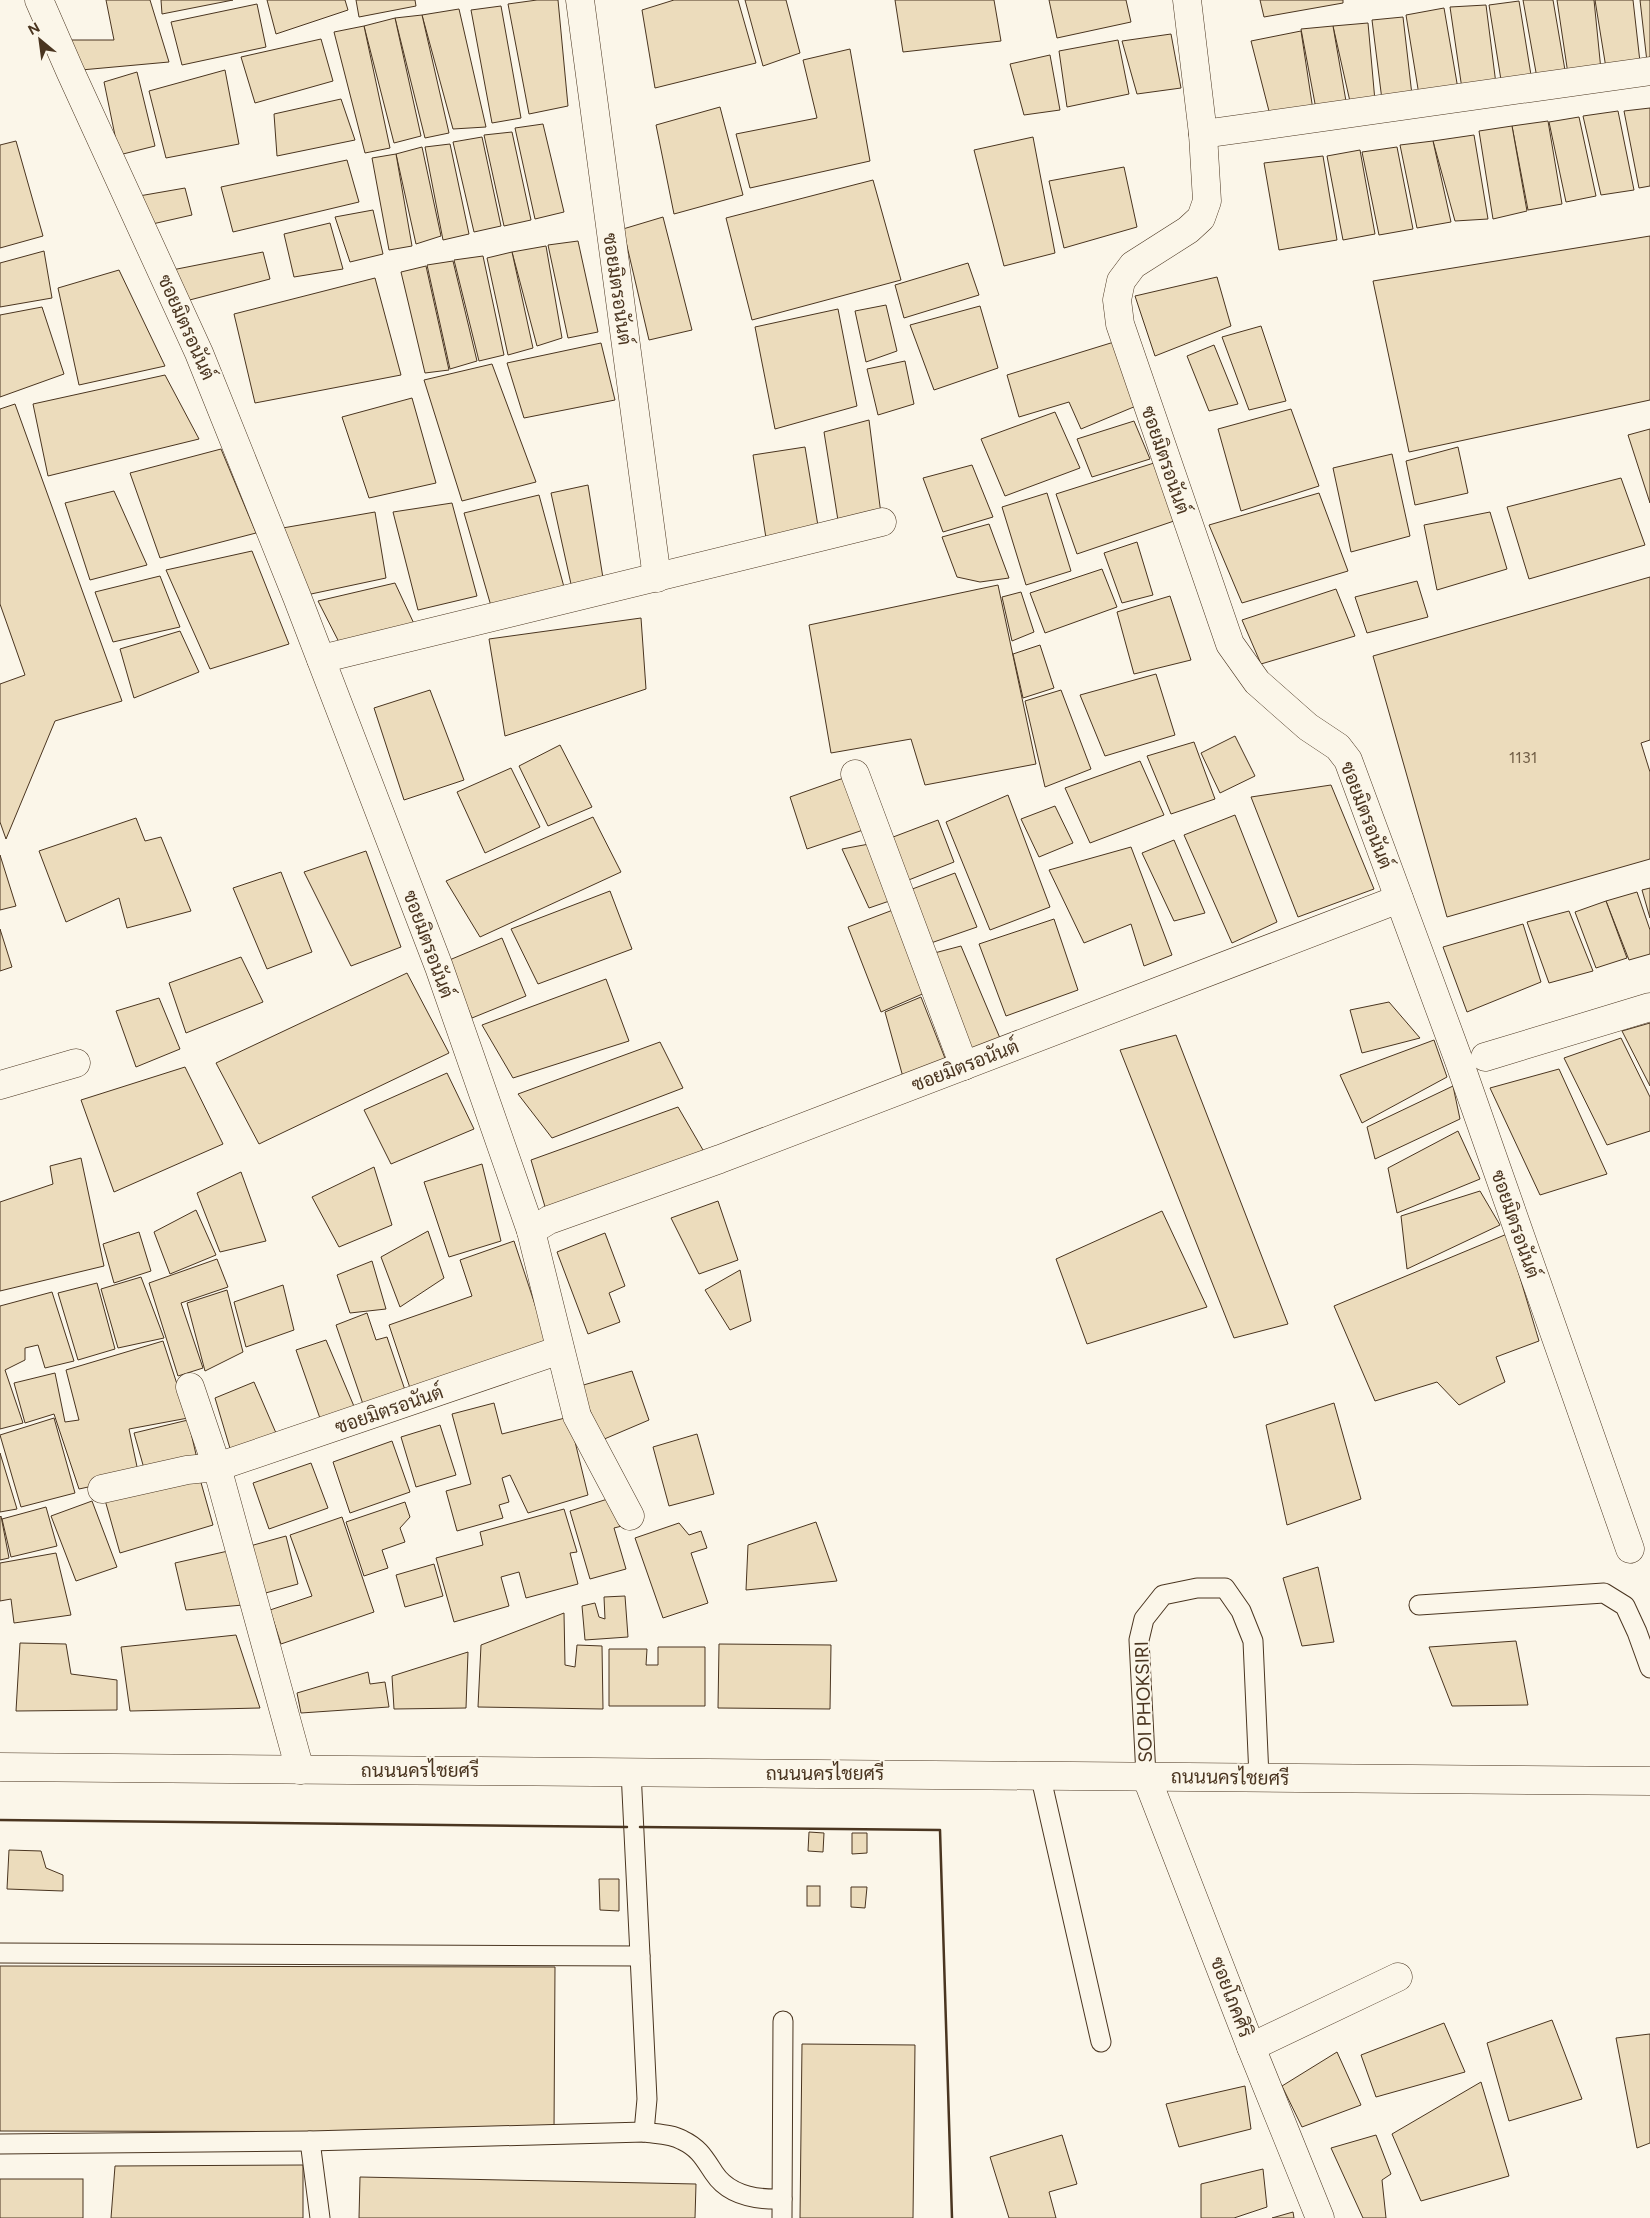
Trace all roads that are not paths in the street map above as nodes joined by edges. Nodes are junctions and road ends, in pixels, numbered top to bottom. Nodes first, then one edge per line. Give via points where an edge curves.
1 (40, 0) edge
2 (580, 0) edge
3 (1187, 0) edge
4 (1650, 71) edge
5 (1203, 134) junction
6 (882, 522) dead end
7 (656, 578) junction
8 (321, 659) junction
9 (855, 774) dead end
10 (1400, 899) junction
11 (1650, 1007) edge
12 (1485, 1057) dead end
13 (76, 1063) dead end
14 (964, 1066) junction
15 (0, 1085) edge
16 (530, 1231) junction
17 (560, 1350) junction
18 (190, 1387) dead end
19 (217, 1467) junction
20 (102, 1489) dead end
21 (630, 1516) dead end
22 (1630, 1549) dead end
23 (1419, 1606) dead end
24 (1650, 1668) edge
25 (0, 1767) edge
26 (300, 1770) junction
27 (631, 1771) junction
28 (1040, 1774) junction
29 (1146, 1776) junction
30 (1259, 1777) junction
31 (1650, 1781) edge
32 (0, 1953) edge
33 (640, 1956) junction
34 (1398, 1977) dead end
35 (783, 2021) dead end
36 (1101, 2042) dead end
37 (1251, 2046) junction
38 (644, 2132) junction
39 (310, 2142) junction
40 (0, 2144) edge
41 (782, 2199) junction
42 (320, 2218) edge
43 (782, 2218) edge
44 (1320, 2218) edge

1 - 8 street, ซอยมิตรอนันต์ via 200,353
2 - 7 street, ซอยมิตรอนันต์
3 - 5 street, ซอยมิตรอนันต์
4 - 5 street
5 - 10 street, ซอยมิตรอนันต์ via 1207,201 1201,218 1133,266 1121,281 1117,300 1120,324 1230,644 1257,682 1308,727 1338,747 1348,760
6 - 7 street
7 - 8 street
8 - 16 street, ซอยมิตรอนันต์ via 439,967
9 - 14 street
10 - 14 street, ซอยมิตรอนันต์
10 - 22 street, ซอยมิตรอนันต์
11 - 12 street
13 - 15 street
14 - 16 street, ซอยมิตรอนันต์ via 549,1220
16 - 17 street, ซอยมิตรอนันต์
17 - 19 street, ซอยมิตรอนันต์
17 - 21 street, ซอยมิตรอนันต์ via 577,1416
18 - 19 street
19 - 20 street, ซอยมิตรอนันต์ via 187,1470
19 - 26 street
23 - 24 lane via 1604,1593 1625,1606
25 - 26 street, ถนนนครไชยศรี
26 - 27 street, ถนนนครไชยศรี
27 - 28 street, ถนนนครไชยศรี
27 - 33 lane
28 - 29 street, ถนนนครไชยศรี
28 - 36 lane
29 - 30 street, ถนนนครไชยศรี
29 - 30 lane, SOI PHOKSIRI via 1139,1640 1144,1620 1162,1595 1197,1588 1225,1588 1241,1611 1253,1641
29 - 37 street, ซอยโภคศิริ
30 - 31 street, ถนนนครไชยศรี
32 - 33 lane
33 - 38 lane via 647,2099
34 - 37 street
35 - 41 lane
37 - 44 street, ซอยโภคศิริ
38 - 39 lane
38 - 41 lane via 682,2139 705,2156 727,2188 760,2200
39 - 40 lane
39 - 42 lane
41 - 43 lane

